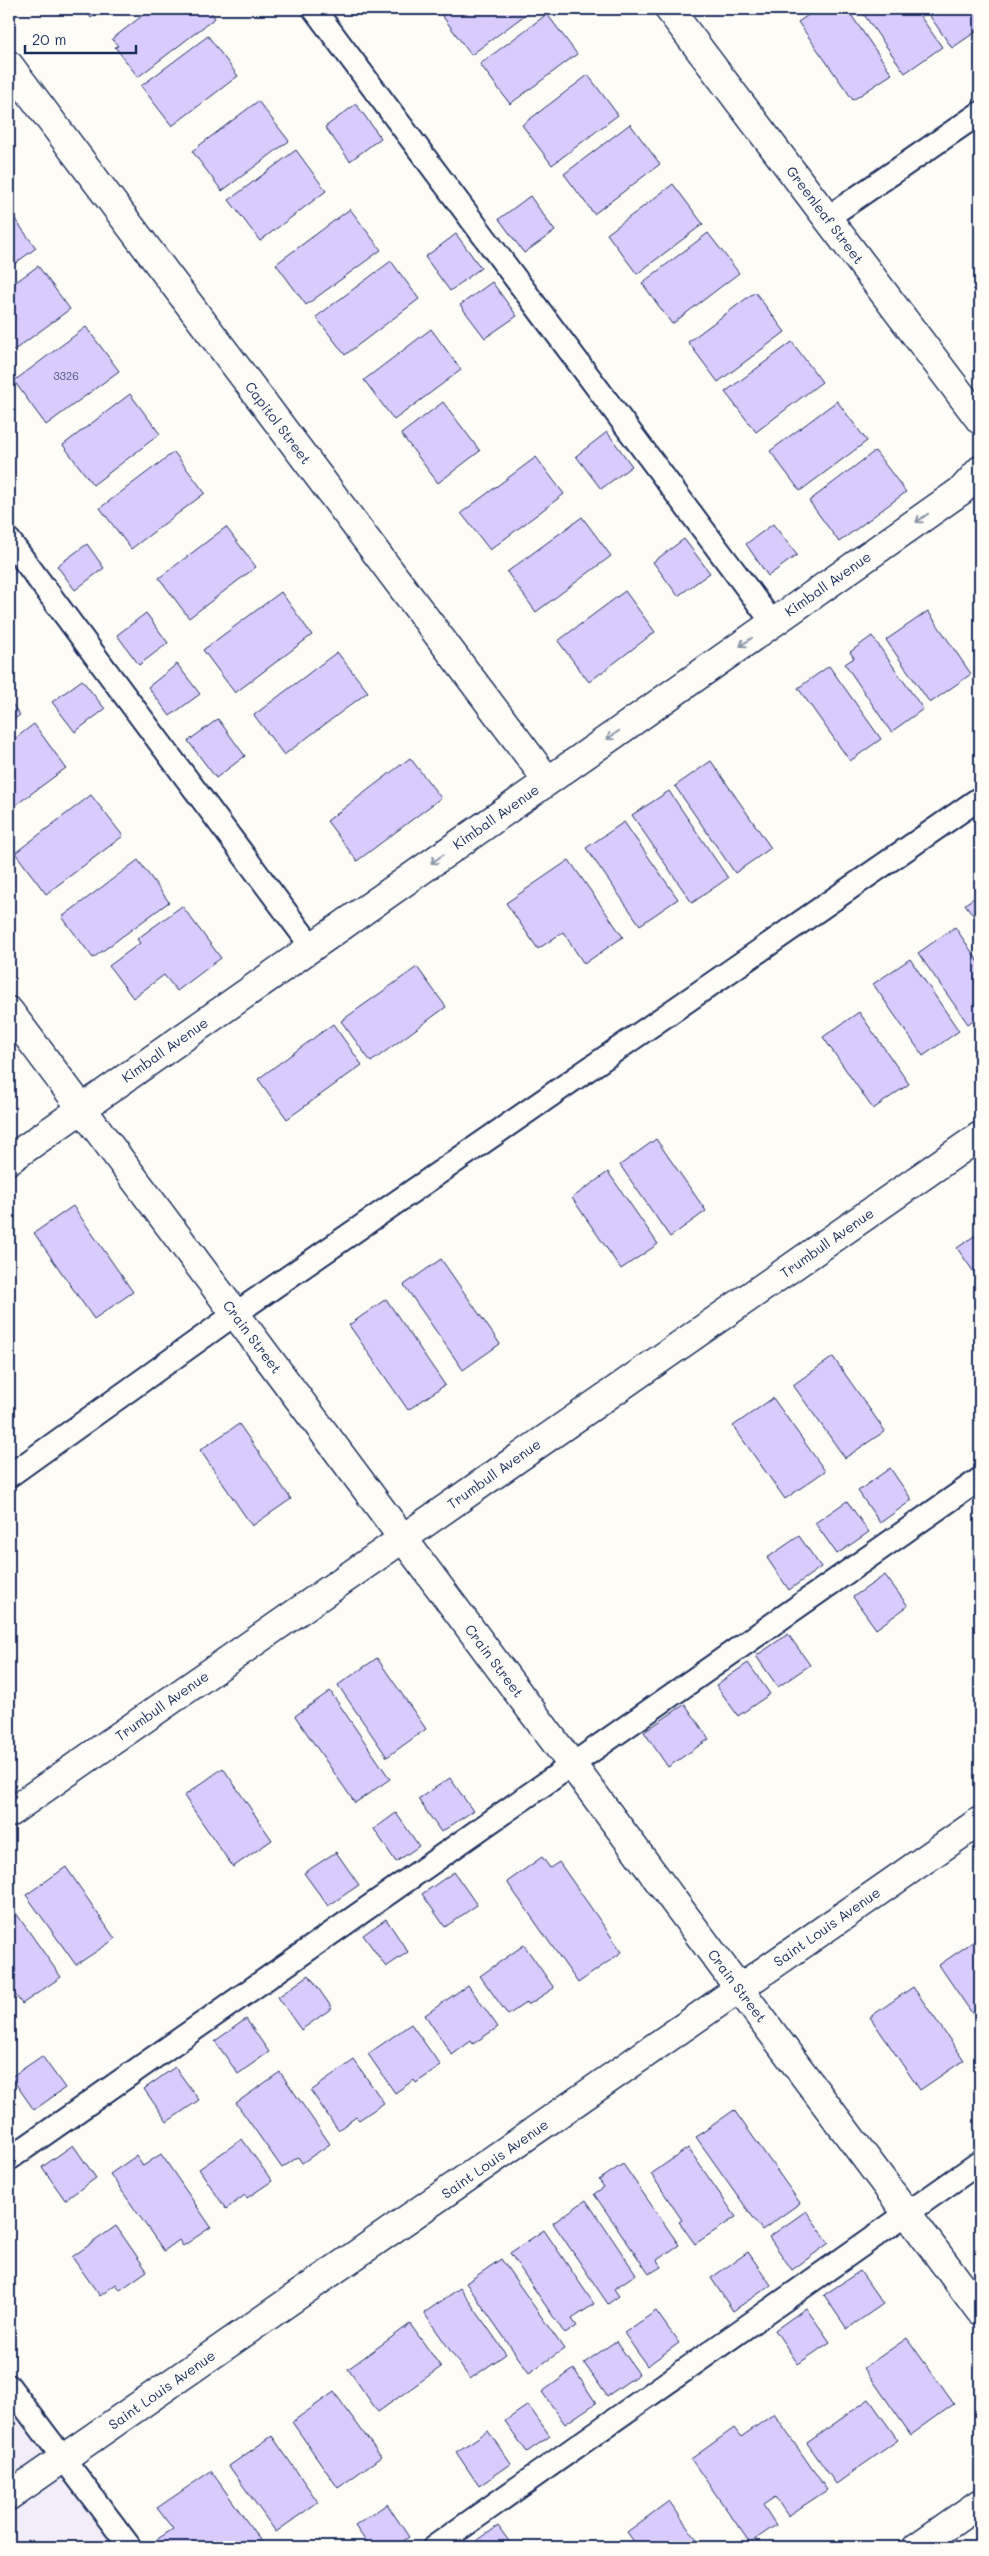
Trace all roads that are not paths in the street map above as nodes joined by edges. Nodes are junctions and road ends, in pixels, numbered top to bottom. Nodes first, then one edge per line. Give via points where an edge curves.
1 (314, 9) edge
2 (669, 9) edge
3 (9, 65) edge
4 (980, 113) edge
5 (827, 218) junction
6 (980, 420) edge
7 (980, 470) edge
8 (9, 540) edge
9 (773, 623) junction
10 (548, 781) junction
11 (980, 798) edge
12 (312, 947) junction
13 (9, 1010) edge
14 (82, 1108) junction
15 (980, 1136) edge
16 (9, 1160) edge
17 (236, 1314) junction
18 (9, 1476) edge
19 (980, 1479) edge
20 (403, 1538) junction
21 (572, 1765) junction
22 (9, 1813) edge
23 (980, 1821) edge
24 (739, 1989) junction
25 (9, 2159) edge
26 (980, 2162) edge
27 (907, 2214) junction
28 (980, 2311) edge
29 (9, 2386) edge
30 (63, 2458) junction
31 (9, 2496) edge
32 (980, 2503) edge
33 (130, 2547) edge
34 (434, 2547) edge
35 (917, 2547) edge

1 - 9 lane
2 - 5 street, Greenleaf Street
3 - 10 street, Capitol Street
4 - 5 lane
5 - 6 street, Greenleaf Street
7 -> 9 street, Kimball Avenue via 962,490
8 - 12 lane
9 -> 10 street, Kimball Avenue
10 -> 12 street, Kimball Avenue
11 - 17 lane
12 - 14 street, Kimball Avenue
13 - 14 street, Crain Street
14 - 16 street, Kimball Avenue
14 - 17 street, Crain Street
15 - 20 street, Trumbull Avenue
17 - 18 lane
17 - 20 street, Crain Street
19 - 21 lane
20 - 21 street, Crain Street
20 - 22 street, Trumbull Avenue
21 - 24 street, Crain Street
21 - 25 lane
23 - 24 street, Saint Louis Avenue
24 - 27 street, Crain Street
24 - 30 street, Saint Louis Avenue
26 - 27 lane
27 - 28 street, Crain Street
27 - 34 lane
29 - 30 lane
30 - 31 street, Saint Louis Avenue
30 - 33 lane
32 - 35 street

